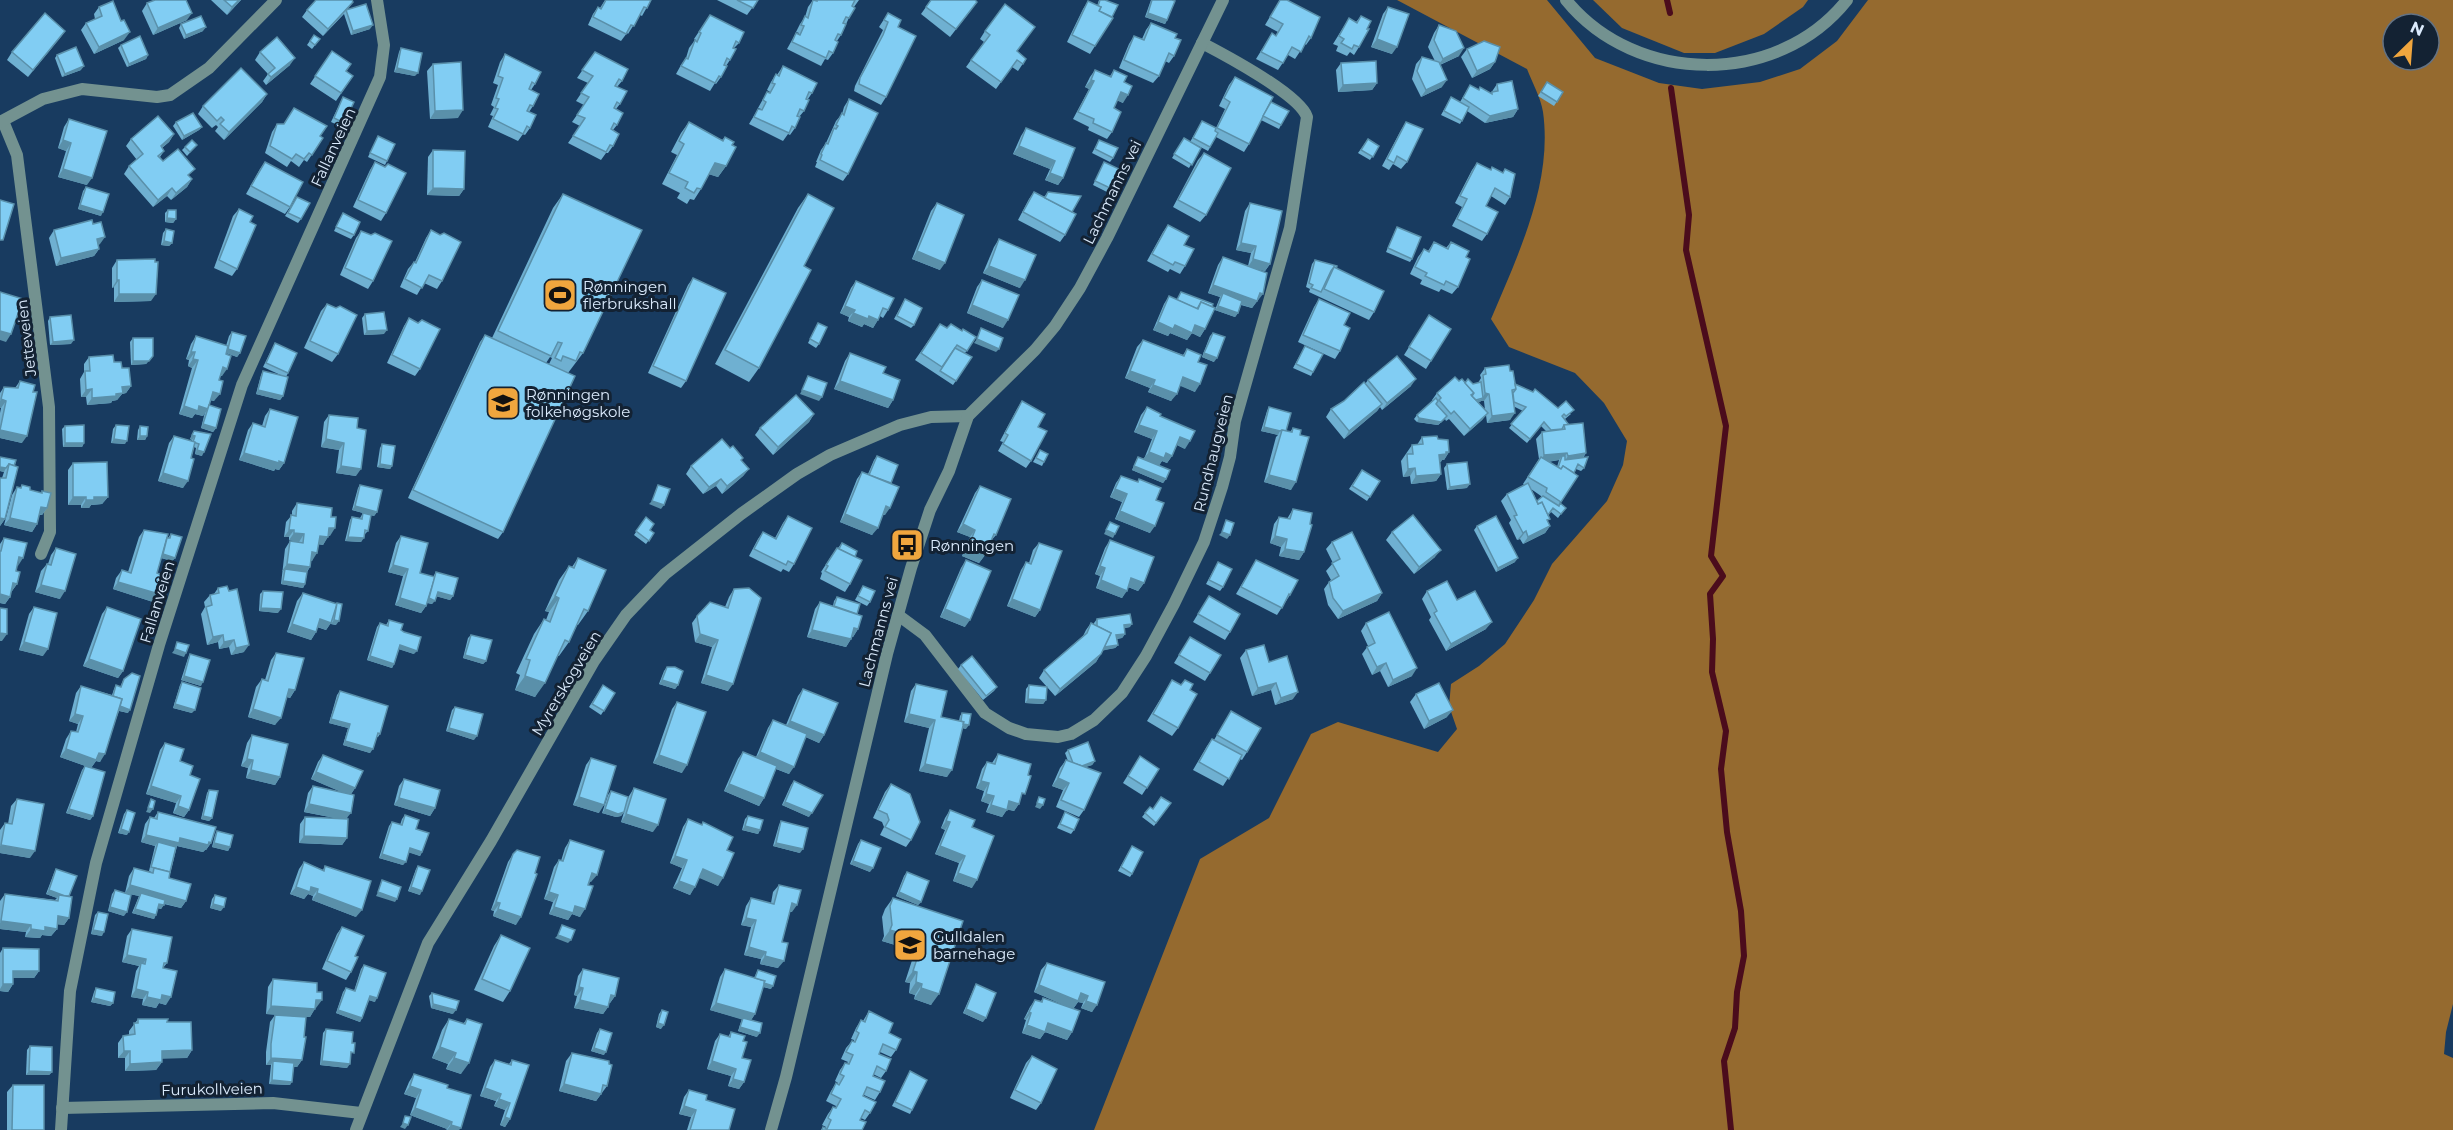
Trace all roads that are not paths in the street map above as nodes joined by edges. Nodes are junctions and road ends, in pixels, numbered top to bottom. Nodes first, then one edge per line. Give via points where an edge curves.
1 (276, 0) edge
2 (377, 0) edge
3 (1223, 0) edge
4 (1566, 0) edge
5 (1847, 0) edge
6 (1202, 43) junction
7 (2, 121) edge
8 (968, 416) junction
9 (41, 554) dead end
10 (898, 615) junction
11 (62, 1108) junction
12 (361, 1113) junction
13 (61, 1130) edge
14 (356, 1130) edge
15 (771, 1130) edge

1 - 7 street via 209,68 170,95 82,89 43,99
2 - 11 street, Fallanveien via 384,52 380,77 242,385 159,645 96,863 70,991
3 - 6 street, Lachmanns vei
4 - 5 street via 1583,19 1623,47 1664,60 1706,65 1752,60 1788,47 1818,29
6 - 8 street, Lachmanns vei via 1107,238 1068,307 1024,363
6 - 10 street, Rundhaugveien via 1283,92 1304,109 1307,117 1290,228 1235,421 1222,488 1204,542 1174,604 1122,693 1084,728 1058,737 1026,734 985,713 925,635
7 - 9 street, Jetteveien via 16,155 49,407 50,532
8 - 10 street, Lachmanns vei via 925,524
8 - 12 street, Myrerskogveien via 931,417 900,425 797,474 664,574 626,615 594,661 428,944
10 - 15 street, Lachmanns vei
11 - 12 street, Furukollveien via 273,1103
11 - 13 street, Fallanveien
12 - 14 street, Myrerskogveien

